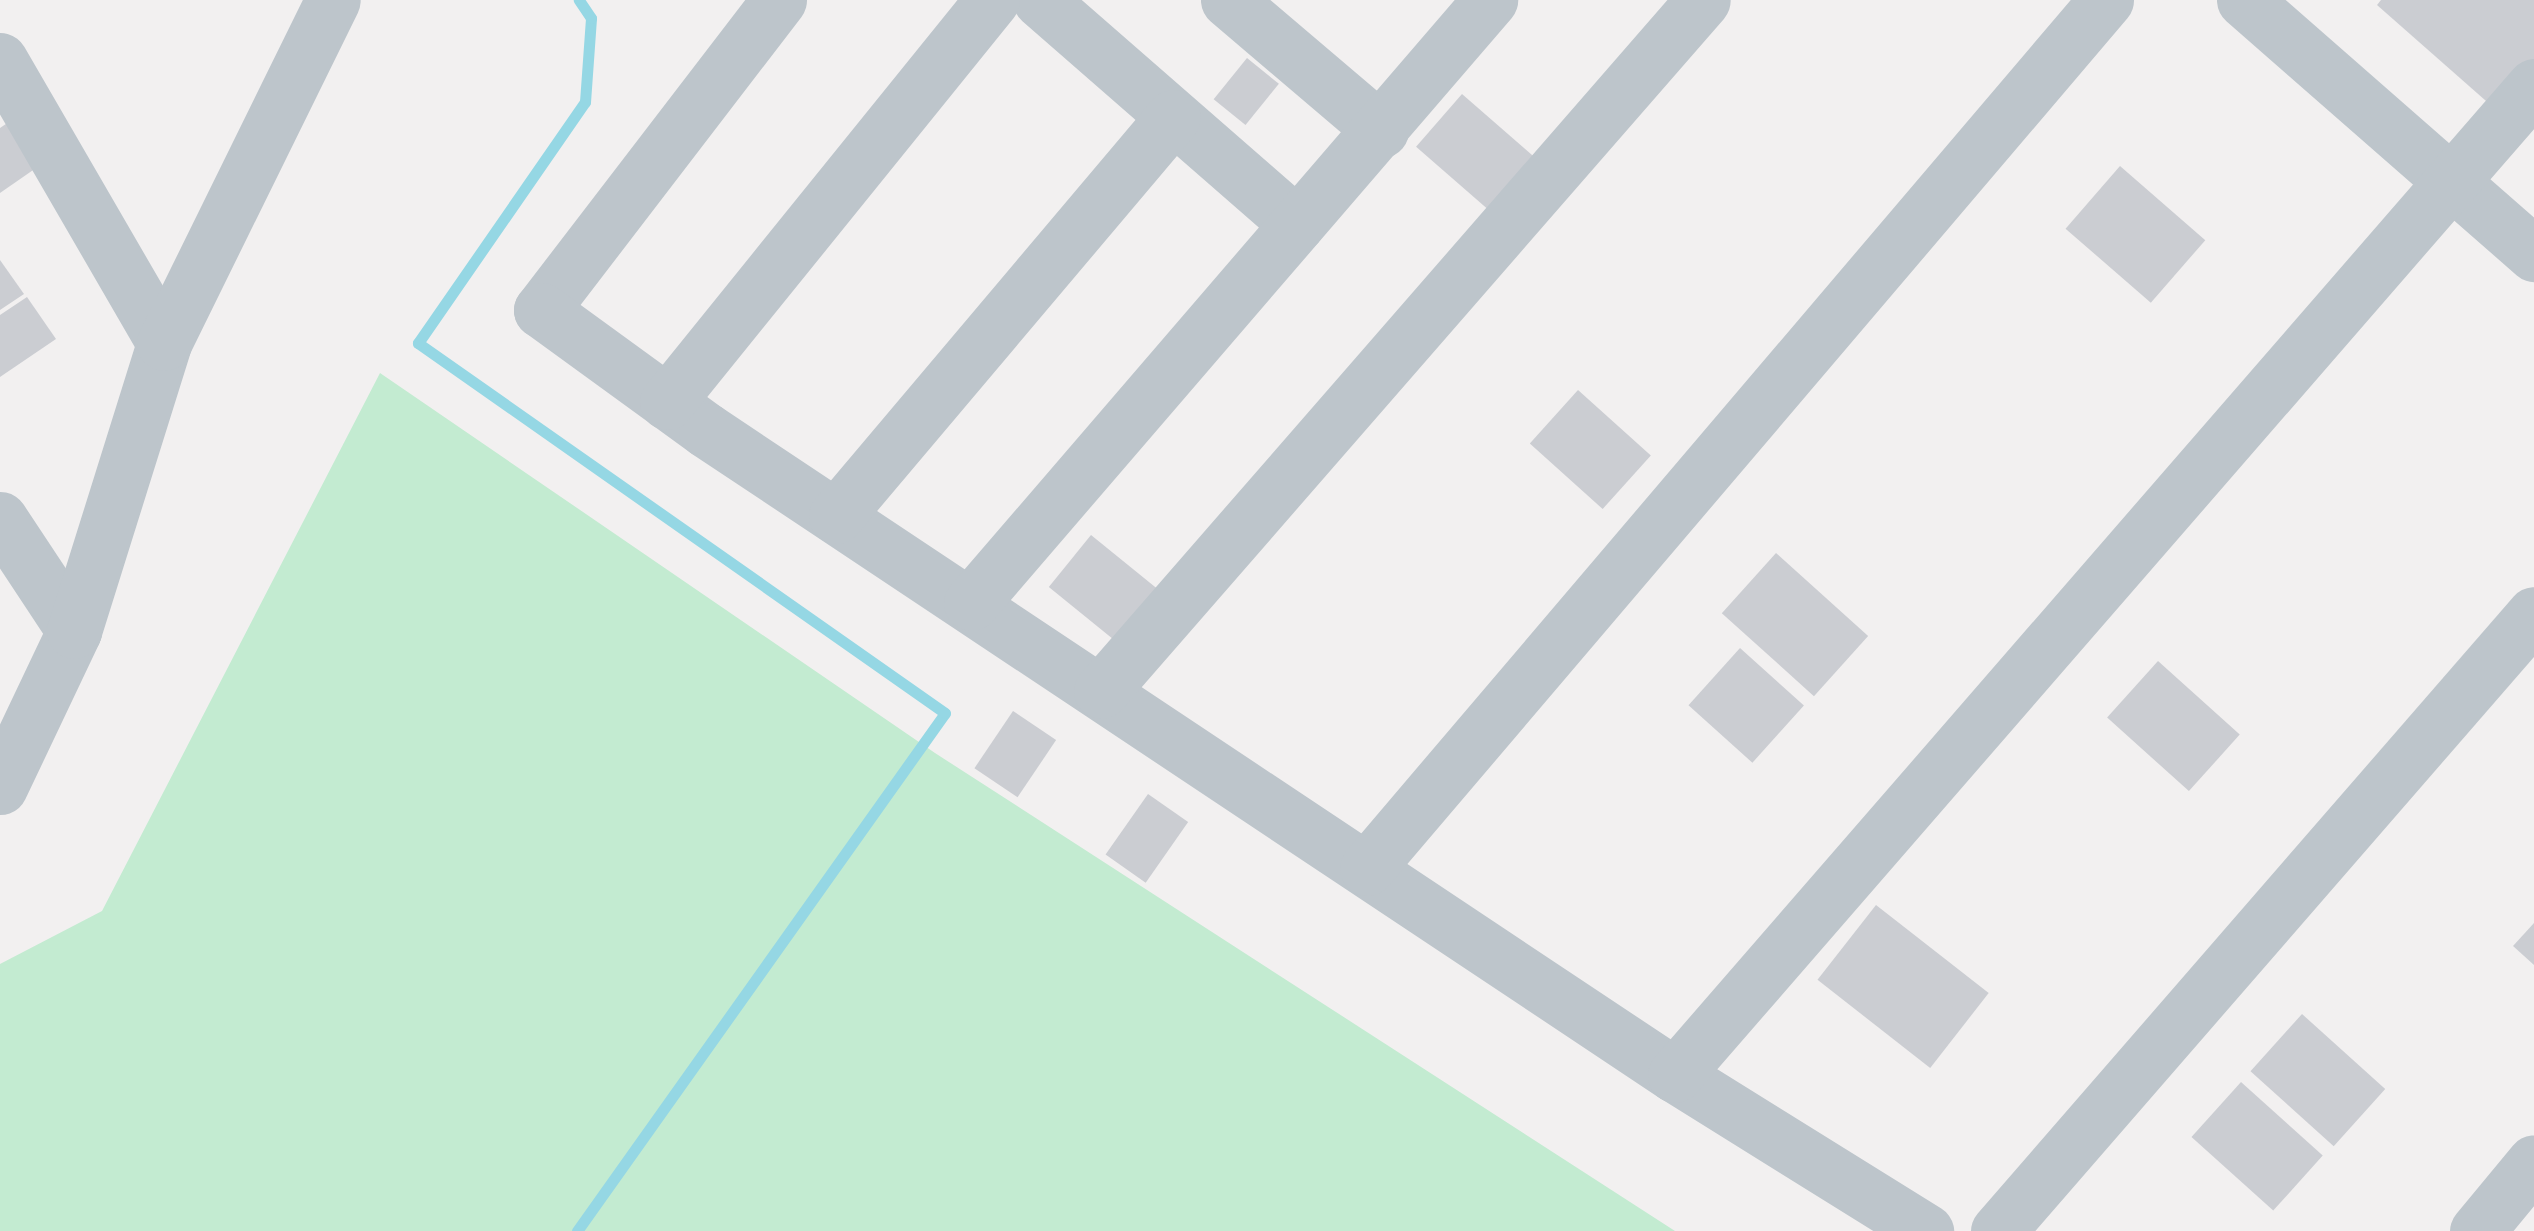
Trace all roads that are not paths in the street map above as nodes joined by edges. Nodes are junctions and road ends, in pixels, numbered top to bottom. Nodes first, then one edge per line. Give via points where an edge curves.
1 (333, 0) edge
2 (992, 0) edge
3 (1040, 0) edge
4 (1228, 0) edge
5 (1490, 0) edge
6 (1703, 0) edge
7 (2106, 0) edge
8 (2244, 0) edge
9 (764, 5) edge
10 (0, 60) edge
11 (2534, 86) edge
12 (1173, 117) junction
13 (1381, 130) junction
14 (2451, 180) junction
15 (1296, 224) junction
16 (2534, 254) edge
17 (164, 343) junction
18 (667, 402) junction
19 (836, 516) junction
20 (0, 519) edge
21 (971, 603) junction
22 (2534, 614) edge
23 (74, 631) junction
24 (1100, 691) junction
25 (0, 787) edge
26 (1368, 868) junction
27 (1676, 1075) junction
28 (2534, 1162) edge
29 (1926, 1231) edge
30 (1998, 1231) edge
31 (2477, 1231) edge

1 - 17 street
2 - 18 street
3 - 12 street
4 - 13 street
5 - 13 street
6 - 24 street
7 - 26 street
8 - 14 street
9 - 18 street via 541,310
10 - 17 street
11 - 14 street
12 - 15 street
12 - 19 street
13 - 15 street
14 - 16 street
14 - 27 street
15 - 21 street
17 - 23 street
18 - 19 street
19 - 21 street
20 - 23 street
21 - 24 street
22 - 30 street
23 - 25 street
24 - 26 street
26 - 27 street
27 - 29 street
28 - 31 street

